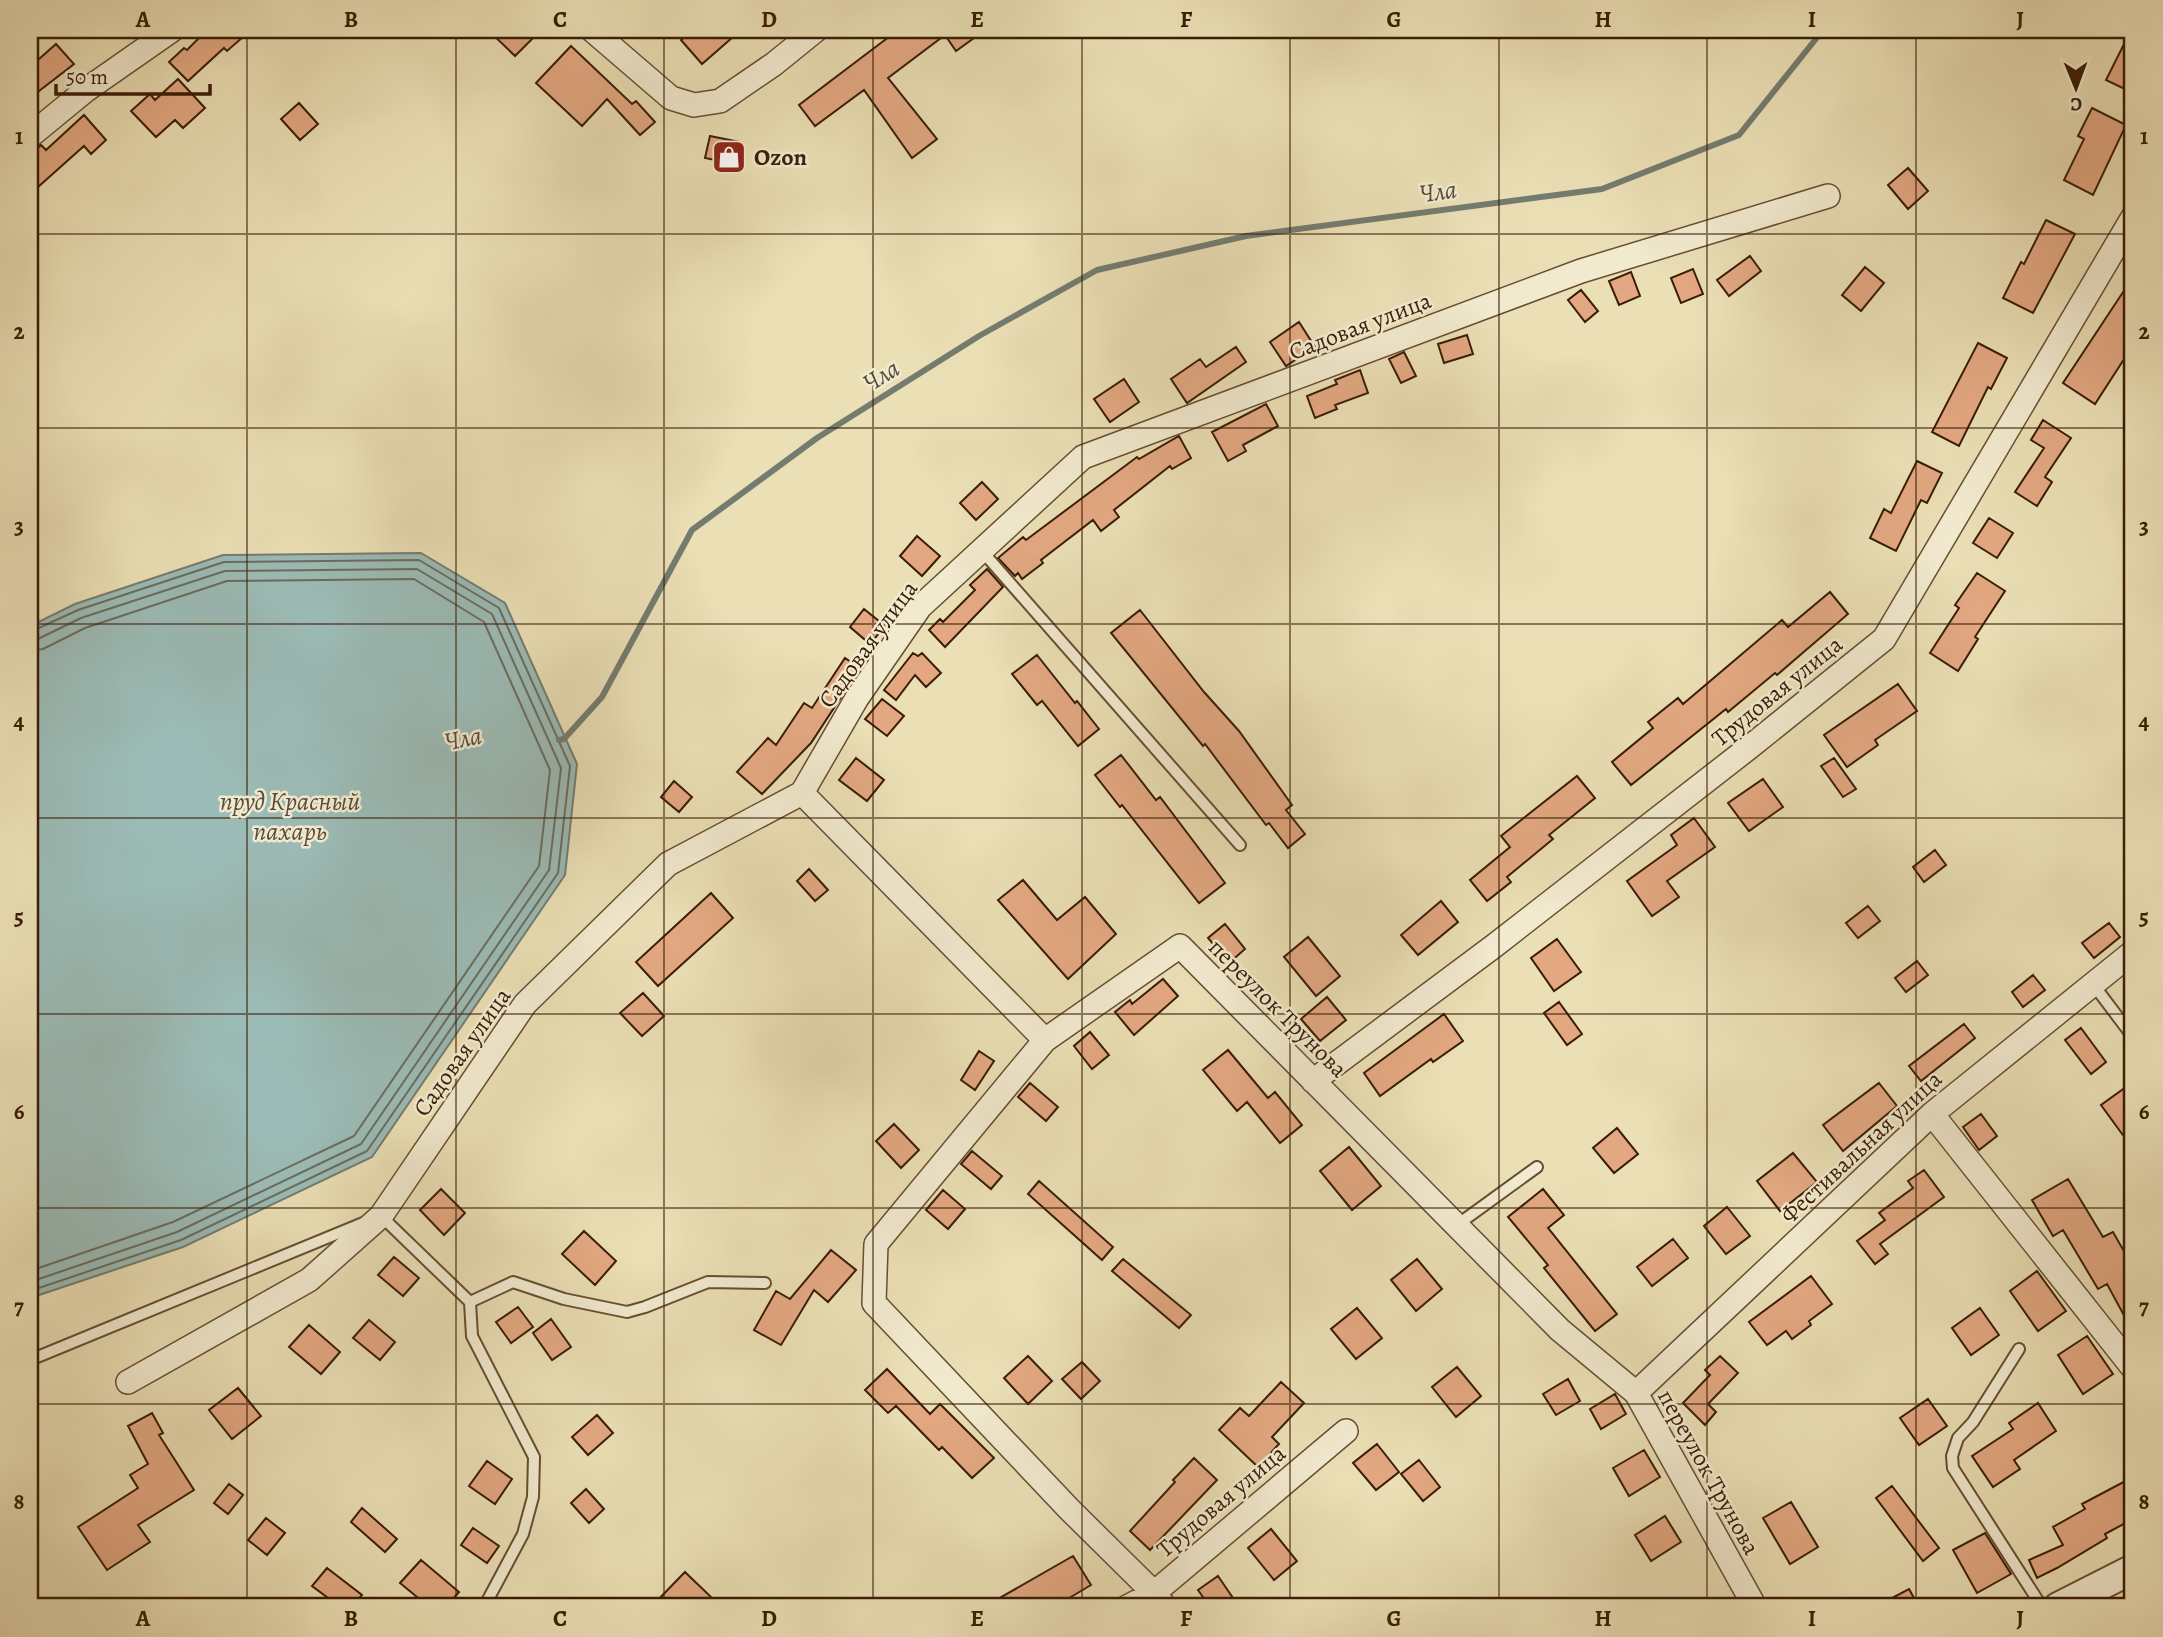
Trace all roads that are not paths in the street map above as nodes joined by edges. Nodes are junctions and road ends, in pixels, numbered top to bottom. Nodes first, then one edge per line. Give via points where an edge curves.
1 (172, 30) edge
2 (592, 30) edge
3 (816, 30) edge
4 (30, 136) edge
5 (1828, 196) dead end
6 (2133, 217) edge
7 (982, 551) junction
8 (802, 793) junction
9 (1240, 845) dead end
10 (2133, 953) edge
11 (2092, 984) junction
12 (2133, 1037) edge
13 (1045, 1040) junction
14 (1313, 1081) junction
15 (1932, 1114) junction
16 (1537, 1167) dead end
17 (381, 1216) junction
18 (1457, 1225) junction
19 (765, 1283) dead end
20 (470, 1302) junction
21 (2019, 1349) dead end
22 (30, 1360) edge
23 (2133, 1368) edge
24 (128, 1382) dead end
25 (1636, 1394) junction
26 (1346, 1431) dead end
27 (2133, 1569) edge
28 (1159, 1600) edge
29 (485, 1607) edge
30 (1127, 1607) edge
31 (1755, 1607) edge
32 (2042, 1607) edge
33 (2058, 1607) edge

1 - 4 street
2 - 3 street via 671,98 694,105 720,102
5 - 7 street, Садовая улица via 1581,271 1083,457
6 - 14 street, Трудовая улица via 1884,639 1505,938
7 - 8 street, Садовая улица via 920,607 856,698
7 - 9 lane
8 - 13 street
8 - 17 street, Садовая улица via 668,864 525,1004
10 - 11 street, Фестивальная улица
11 - 12 lane
11 - 15 street, Фестивальная улица
13 - 14 street, переулок Трунова via 1181,946
13 - 28 street, переулок Трунова via 876,1244 874,1303
14 - 18 street, переулок Трунова
15 - 23 street
15 - 25 street, Фестивальная улица
16 - 18 lane
17 - 20 lane
17 - 22 lane
17 - 24 street, Садовая улица via 309,1280
18 - 25 street, переулок Трунова via 1560,1330
19 - 20 lane via 708,1282 627,1312 513,1282
20 - 29 lane via 472,1336 534,1457 533,1497 523,1534
21 - 32 lane via 1958,1438 1953,1468
25 - 31 street, переулок Трунова
26 - 28 street, Трудовая улица
27 - 33 street
28 - 30 street, Трудовая улица

